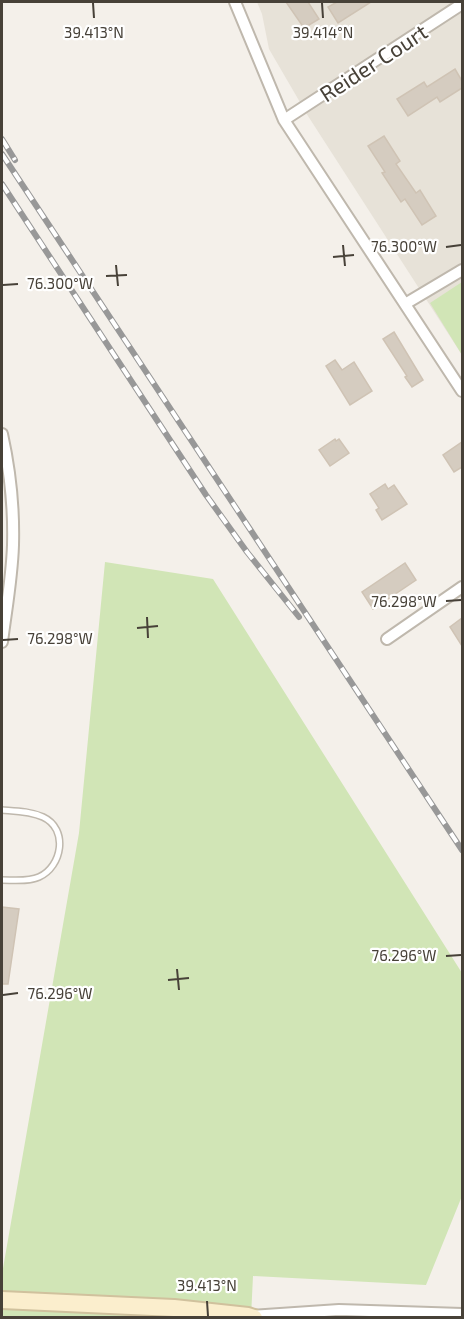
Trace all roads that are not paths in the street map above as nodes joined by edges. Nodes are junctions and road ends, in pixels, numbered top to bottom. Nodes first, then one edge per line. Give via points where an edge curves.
1 (235, 2) edge
2 (462, 4) edge
3 (284, 120) junction
4 (462, 270) edge
5 (405, 304) junction
6 (462, 391) edge
7 (2, 434) edge
8 (462, 587) edge
9 (2, 635) edge
10 (387, 639) dead end
11 (2, 810) edge
12 (2, 880) edge
13 (2, 1300) edge
14 (462, 1314) edge
15 (224, 1315) edge
16 (400, 1315) edge
17 (251, 1317) edge

1 - 3 street
2 - 3 street, Reider Court
3 - 5 street
4 - 5 street
5 - 6 street
7 - 9 street via 13,544
8 - 10 street
11 - 12 lane via 43,817 51,822 61,842 50,869 39,877
13 - 15 street via 174,1308
14 - 16 street
15 - 17 street
16 - 17 street via 339,1310

